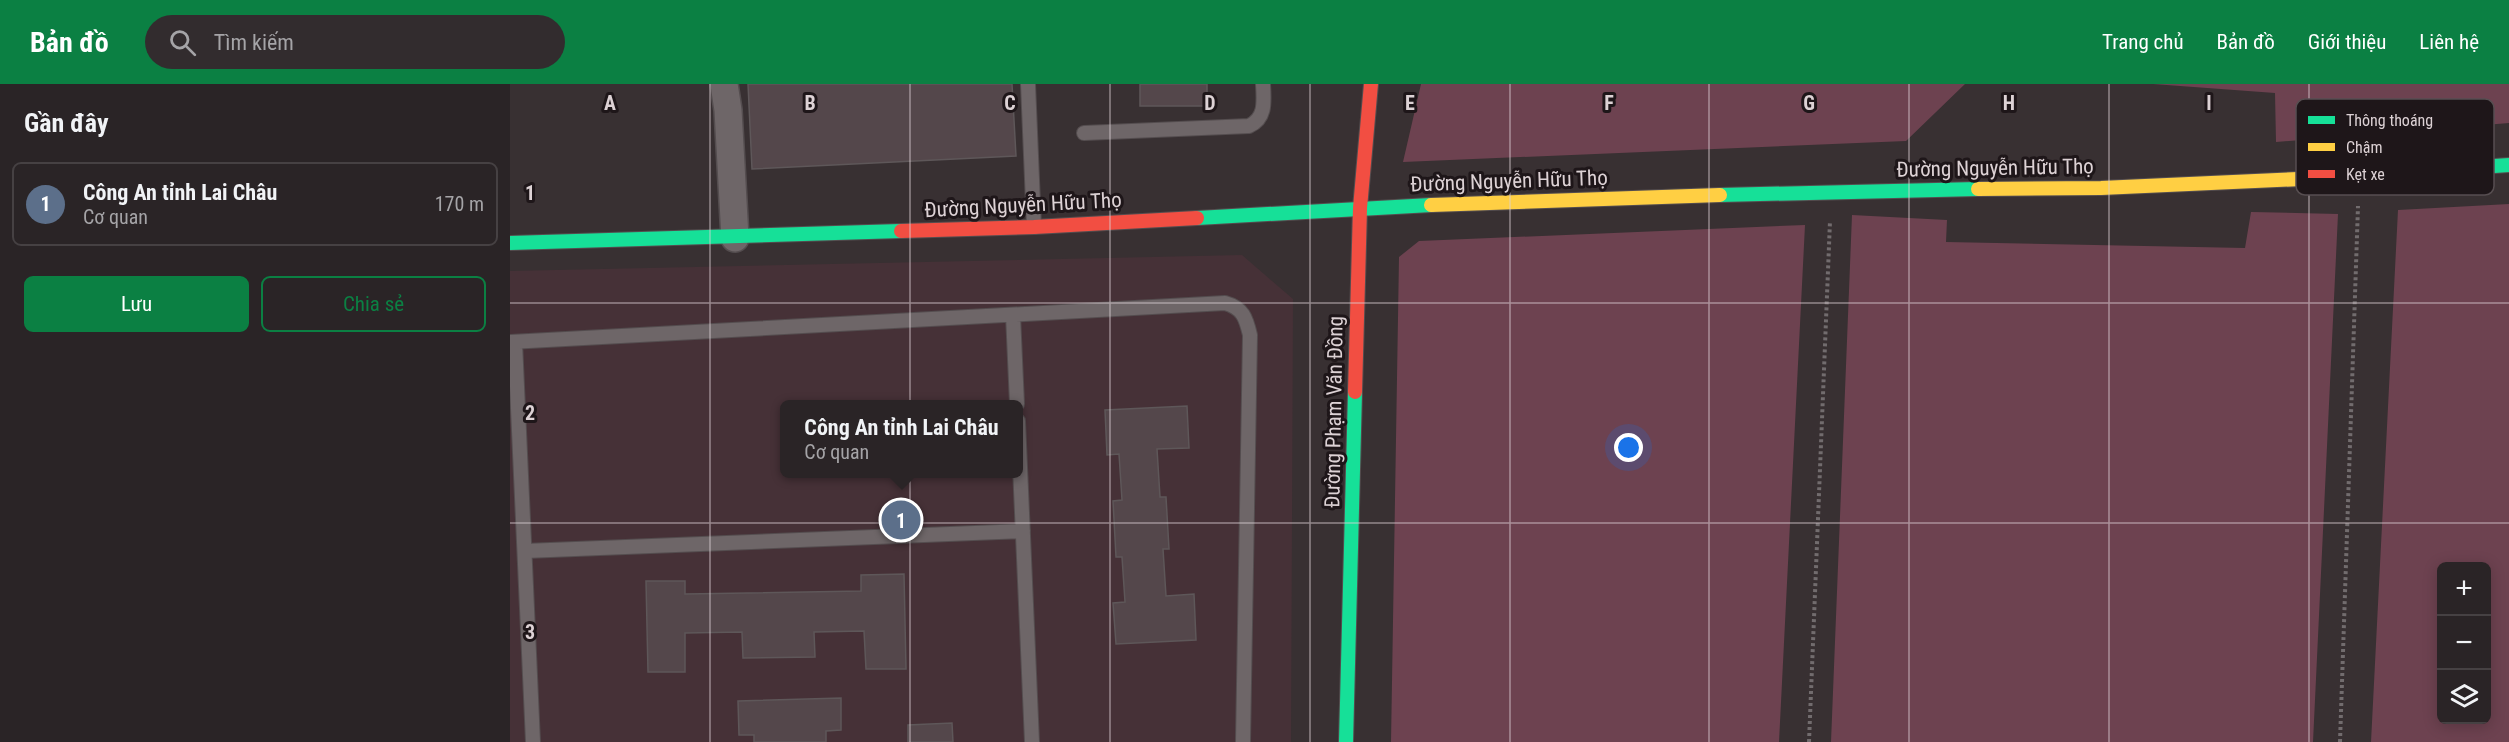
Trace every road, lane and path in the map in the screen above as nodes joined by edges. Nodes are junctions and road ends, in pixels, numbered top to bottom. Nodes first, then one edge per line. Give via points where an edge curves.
1 (724, 84) edge
2 (1029, 84) edge
3 (1263, 84) edge
4 (1372, 90) edge
5 (1084, 133) dead end
6 (2509, 165) edge
7 (2494, 166) edge
8 (2296, 179) edge
9 (1831, 191) junction
10 (2358, 195) edge
11 (1360, 208) junction
12 (1034, 227) junction
13 (735, 238) junction
14 (510, 243) edge
15 (1013, 315) junction
16 (513, 342) edge
17 (1017, 400) edge
18 (1021, 478) edge
19 (1023, 531) junction
20 (525, 552) junction
21 (533, 742) edge
22 (1032, 742) edge
23 (1243, 742) edge
24 (1346, 742) edge
25 (1809, 742) edge
26 (2340, 742) edge

1 - 13 street
2 - 12 lane
3 - 5 lane via 1262,114 1258,122 1249,126
4 - 11 street, Đường Phạm Văn Đồng
6 - 7 street, Đường Nguyễn Hữu Thọ
8 - 9 street, Đường Nguyễn Hữu Thọ via 2101,188
9 - 11 street, Đường Nguyễn Hữu Thọ
9 - 25 path
10 - 26 path
11 - 12 street, Đường Nguyễn Hữu Thọ
11 - 24 street, Đường Phạm Văn Đồng
12 - 13 street, Đường Nguyễn Hữu Thọ
13 - 14 street, Đường Nguyễn Hữu Thọ
15 - 16 lane
15 - 17 lane
15 - 23 lane via 1225,303 1237,306 1243,313 1250,335
16 - 20 lane
18 - 19 lane
19 - 20 lane
19 - 22 lane
20 - 21 lane

